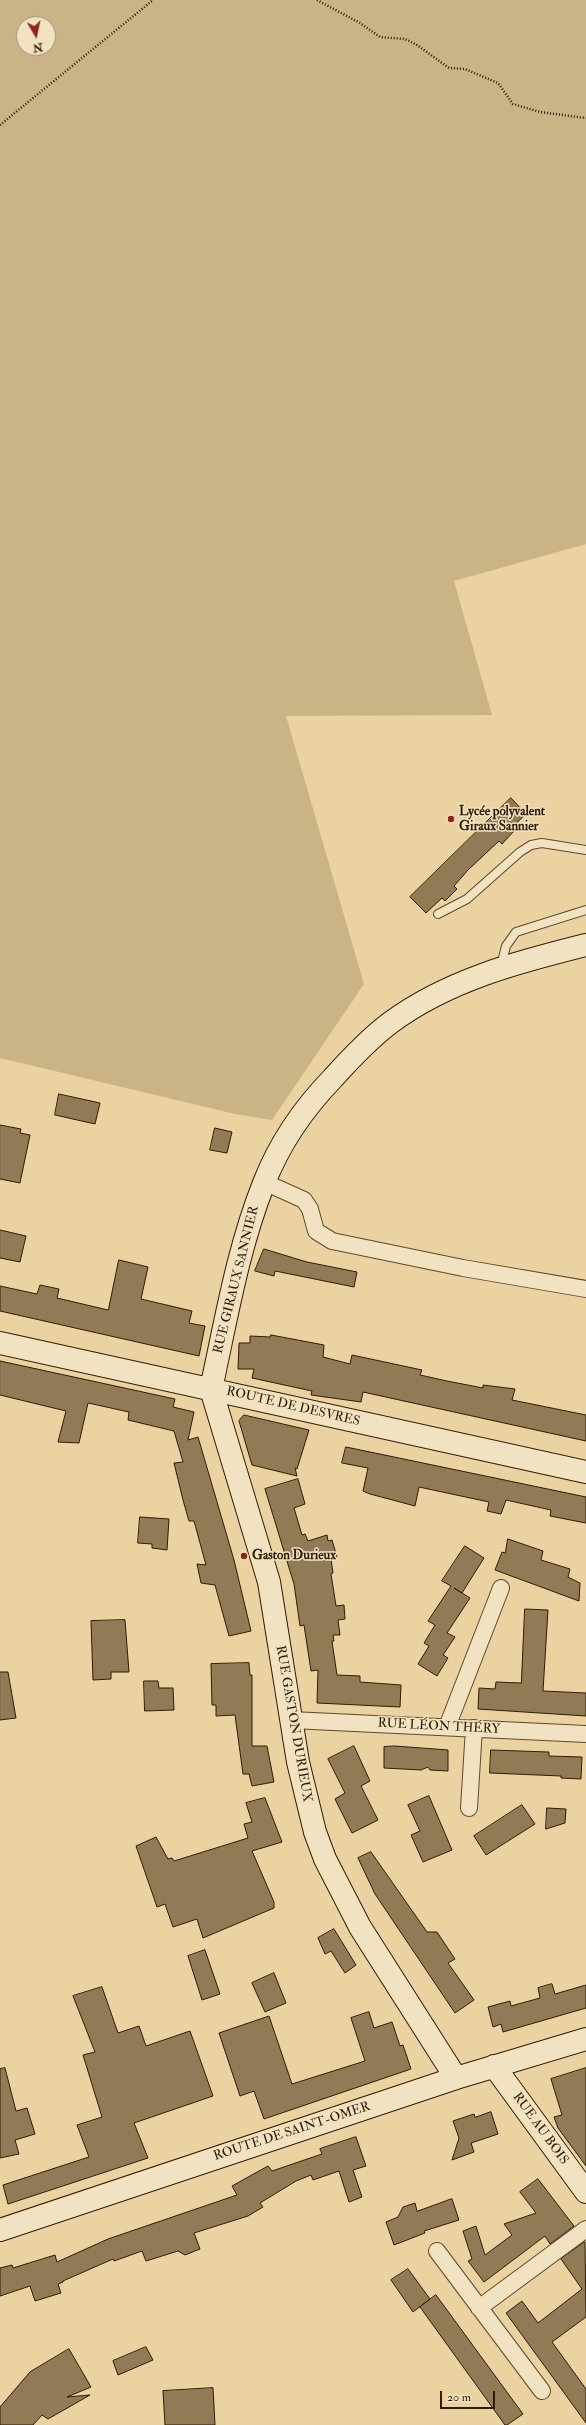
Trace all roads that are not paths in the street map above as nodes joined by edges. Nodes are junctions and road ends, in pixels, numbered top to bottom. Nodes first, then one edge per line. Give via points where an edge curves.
1 (586, 850) edge
2 (586, 910) edge
3 (438, 914) dead end
4 (586, 945) edge
5 (501, 967) junction
6 (264, 1182) junction
7 (586, 1289) edge
8 (0, 1343) edge
9 (211, 1388) junction
10 (586, 1472) edge
11 (500, 1588) dead end
12 (291, 1720) junction
13 (447, 1727) junction
14 (474, 1728) junction
15 (586, 1734) edge
16 (469, 1808) dead end
17 (586, 2039) edge
18 (494, 2066) junction
19 (456, 2078) junction
20 (586, 2192) edge
21 (586, 2229) edge
22 (0, 2230) edge
23 (437, 2251) dead end
24 (479, 2308) junction
25 (542, 2391) dead end

1 - 3 lane via 542,843 531,845 467,899
2 - 5 lane via 516,932 506,946
4 - 5 main road, RUE GIRAUX SANNIER
5 - 6 main road, RUE GIRAUX SANNIER via 459,984 413,1008 370,1040 299,1115 280,1147
6 - 7 street via 300,1196 310,1209 316,1231 332,1241 463,1268
6 - 9 main road, RUE GIRAUX SANNIER via 237,1270
8 - 9 main road, ROUTE DE DESVRES
9 - 10 main road, ROUTE DE DESVRES
9 - 12 main road, RUE GASTON DURIEUX via 269,1582
11 - 13 street
12 - 13 street, RUE LÉON THÉRY
12 - 19 main road, RUE GASTON DURIEUX via 307,1804 325,1859 360,1927
13 - 14 street, RUE LÉON THÉRY
14 - 15 street, RUE LÉON THÉRY
14 - 16 street
17 - 18 main road, ROUTE DE SAINT-OMER
18 - 19 main road, ROUTE DE SAINT-OMER
18 - 20 main road, RUE AU BOIS
19 - 22 main road, ROUTE DE SAINT-OMER
21 - 24 street
23 - 24 street
24 - 25 street

